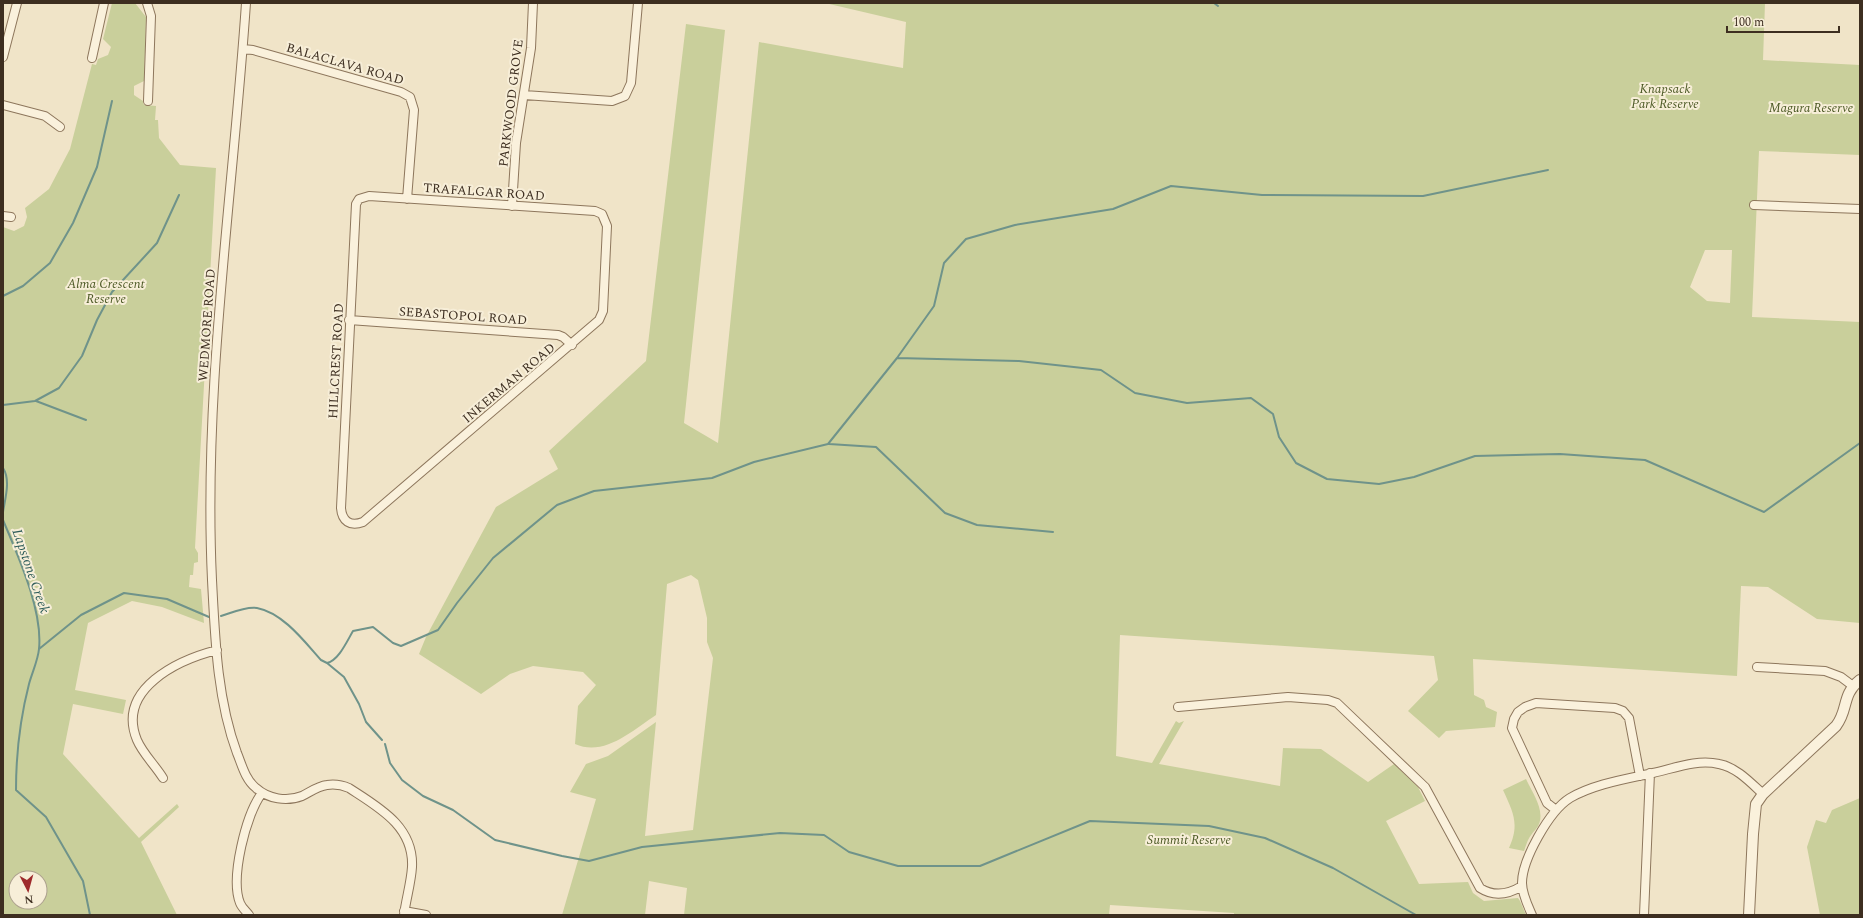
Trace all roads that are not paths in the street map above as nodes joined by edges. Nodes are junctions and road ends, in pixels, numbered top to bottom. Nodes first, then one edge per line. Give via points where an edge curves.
1 (17, 3) edge
2 (104, 3) edge
3 (147, 3) edge
4 (246, 3) edge
5 (533, 3) edge
6 (638, 3) edge
7 (243, 49) junction
8 (3, 57) edge
9 (92, 58) dead end
10 (524, 95) junction
11 (148, 101) dead end
12 (3, 105) edge
13 (60, 127) dead end
14 (361, 198) joint
15 (407, 199) junction
16 (1754, 205) dead end
17 (512, 206) junction
18 (1860, 209) edge
19 (604, 216) joint
20 (349, 320) junction
21 (572, 345) junction
22 (349, 523) joint
23 (217, 650) junction
24 (1757, 666) dead end
25 (1856, 683) edge
26 (1178, 707) dead end
27 (1650, 773) junction
28 (1640, 776) junction
29 (163, 778) dead end
30 (262, 793) junction
31 (1763, 794) junction
32 (1556, 810) junction
33 (1522, 886) junction
34 (404, 913) edge
35 (250, 915) edge
36 (426, 915) edge
37 (1532, 915) edge
38 (1644, 915) edge
39 (1749, 915) edge

1 - 8 street
2 - 9 street
3 - 11 street via 151,16
4 - 7 street, WEDMORE ROAD
5 - 10 street, PARKWOOD GROVE via 531,48
6 - 10 street via 631,83 625,96 612,102
7 - 15 street, BALACLAVA ROAD via 401,92 410,97 414,110
7 - 23 street, WEDMORE ROAD via 222,276 212,441 211,540
10 - 17 street, PARKWOOD GROVE via 516,143
12 - 13 street via 45,116
14 - 15 street, TRAFALGAR ROAD via 369,196
14 - 20 street, HILLCREST ROAD via 357,201 356,208
15 - 17 street, TRAFALGAR ROAD
16 - 18 street
17 - 19 street, TRAFALGAR ROAD via 595,211 601,212
19 - 21 street, INKERMAN ROAD via 607,226 602,316
20 - 21 street, SEBASTOPOL ROAD via 558,335
20 - 22 street, HILLCREST ROAD via 341,508 343,517
21 - 22 street, INKERMAN ROAD via 363,522
23 - 29 street via 203,653 159,674 146,686 138,700 133,719 137,741
23 - 30 street, WEDMORE ROAD via 229,729 246,775 252,785
24 - 25 street via 1825,671
25 - 31 street via 1848,693 1842,717 1836,726
26 - 33 street via 1288,697 1337,703 1425,787 1480,888 1499,893
27 - 28 street
27 - 31 street via 1702,762 1719,764 1734,769
27 - 38 street
28 - 32 street via 1578,794
28 - 32 street via 1629,718 1623,711 1615,708 1541,703 1527,706 1516,715 1512,728 1547,803
30 - 34 street via 274,798 295,798 326,785 342,786 349,788 393,818 403,831 411,853 412,866
30 - 35 street via 256,801 238,859 239,902
31 - 39 street via 1754,813
32 - 33 street via 1528,858
33 - 37 street
34 - 36 street

